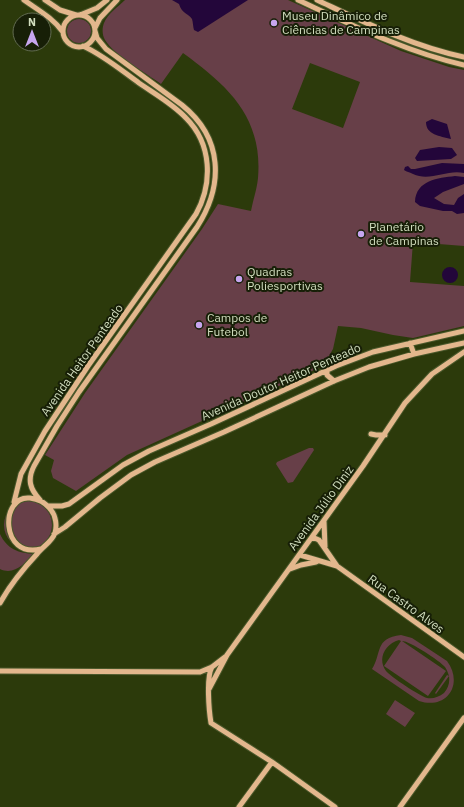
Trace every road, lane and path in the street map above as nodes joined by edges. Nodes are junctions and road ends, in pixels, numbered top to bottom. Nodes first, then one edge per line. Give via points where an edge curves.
1 (24, 0) edge
2 (45, 0) edge
3 (107, 0) edge
4 (118, 0) edge
5 (298, 0) edge
6 (317, 0) edge
7 (79, 15) junction
8 (95, 29) junction
9 (63, 32) junction
10 (83, 46) junction
11 (464, 57) edge
12 (464, 66) edge
13 (464, 331) edge
14 (410, 343) junction
15 (462, 344) edge
16 (463, 352) edge
17 (414, 354) junction
18 (327, 370) junction
19 (334, 381) junction
20 (371, 434) dead end
21 (385, 435) junction
22 (40, 500) junction
23 (14, 502) junction
24 (48, 506) junction
25 (2, 518) dead end
26 (324, 520) junction
27 (54, 534) junction
28 (5, 537) dead end
29 (312, 537) junction
30 (325, 548) junction
31 (41, 549) junction
32 (300, 555) junction
33 (322, 561) junction
34 (337, 566) junction
35 (289, 570) junction
36 (0, 603) edge
37 (227, 655) junction
38 (464, 657) edge
39 (212, 667) junction
40 (0, 671) edge
41 (200, 672) junction
42 (208, 682) junction
43 (209, 689) junction
44 (464, 718) edge
45 (272, 762) junction
46 (239, 807) edge
47 (335, 807) edge
48 (400, 807) edge

1 - 9 main road via 46,14
2 - 7 main road via 60,10
3 - 7 main road via 97,8
4 - 8 main road via 100,18
5 - 12 main road via 390,41
6 - 11 main road via 425,46
7 - 8 main road via 89,18
7 - 9 main road via 67,20
8 - 10 main road via 92,40
8 - 22 main road, Avenida Heitor Penteado via 97,38 106,49 193,114 202,125 213,150 215,185 208,209 197,227 80,392 34,466 30,484
9 - 10 main road via 68,43
10 - 23 main road, Avenida Heitor Penteado via 101,55 175,108 192,124 202,141 207,159 205,195 196,214 73,388 36,446 21,474
13 - 14 main road, Avenida Doutor Heitor Penteado
14 - 17 main road
14 - 18 main road, Avenida Doutor Heitor Penteado via 364,354
15 - 17 main road, Avenida Doutor Heitor Penteado
16 - 21 main road, Avenida Júlio Diniz via 432,374 405,403
17 - 19 main road, Avenida Doutor Heitor Penteado via 369,367
18 - 19 main road
18 - 24 main road, Avenida Doutor Heitor Penteado via 149,451 69,504
19 - 27 main road, Avenida Doutor Heitor Penteado via 138,471
20 - 21 main road
21 - 26 main road, Avenida Júlio Diniz
22 - 23 main road via 22,498
22 - 24 main road
23 - 25 main road
24 - 27 main road via 54,516
26 - 29 main road, Avenida Júlio Diniz
26 - 30 main road
27 - 31 main road
28 - 31 main road via 20,550
29 - 30 main road, Rua Castro Alves via 319,540
29 - 32 main road, Avenida Júlio Diniz
30 - 34 main road, Rua Castro Alves
31 - 36 main road via 8,589
32 - 33 main road, Rua Castro Alves
32 - 35 main road, Avenida Júlio Diniz
33 - 34 main road, Rua Castro Alves
33 - 35 main road
34 - 38 main road, Rua Castro Alves
35 - 37 main road, Avenida Júlio Diniz
37 - 39 main road
37 - 43 main road, Avenida Júlio Diniz
39 - 41 main road
39 - 42 main road
40 - 41 main road
41 - 42 main road via 206,676
42 - 43 main road
43 - 45 main road via 211,723
44 - 48 main road
45 - 46 main road
45 - 47 main road

